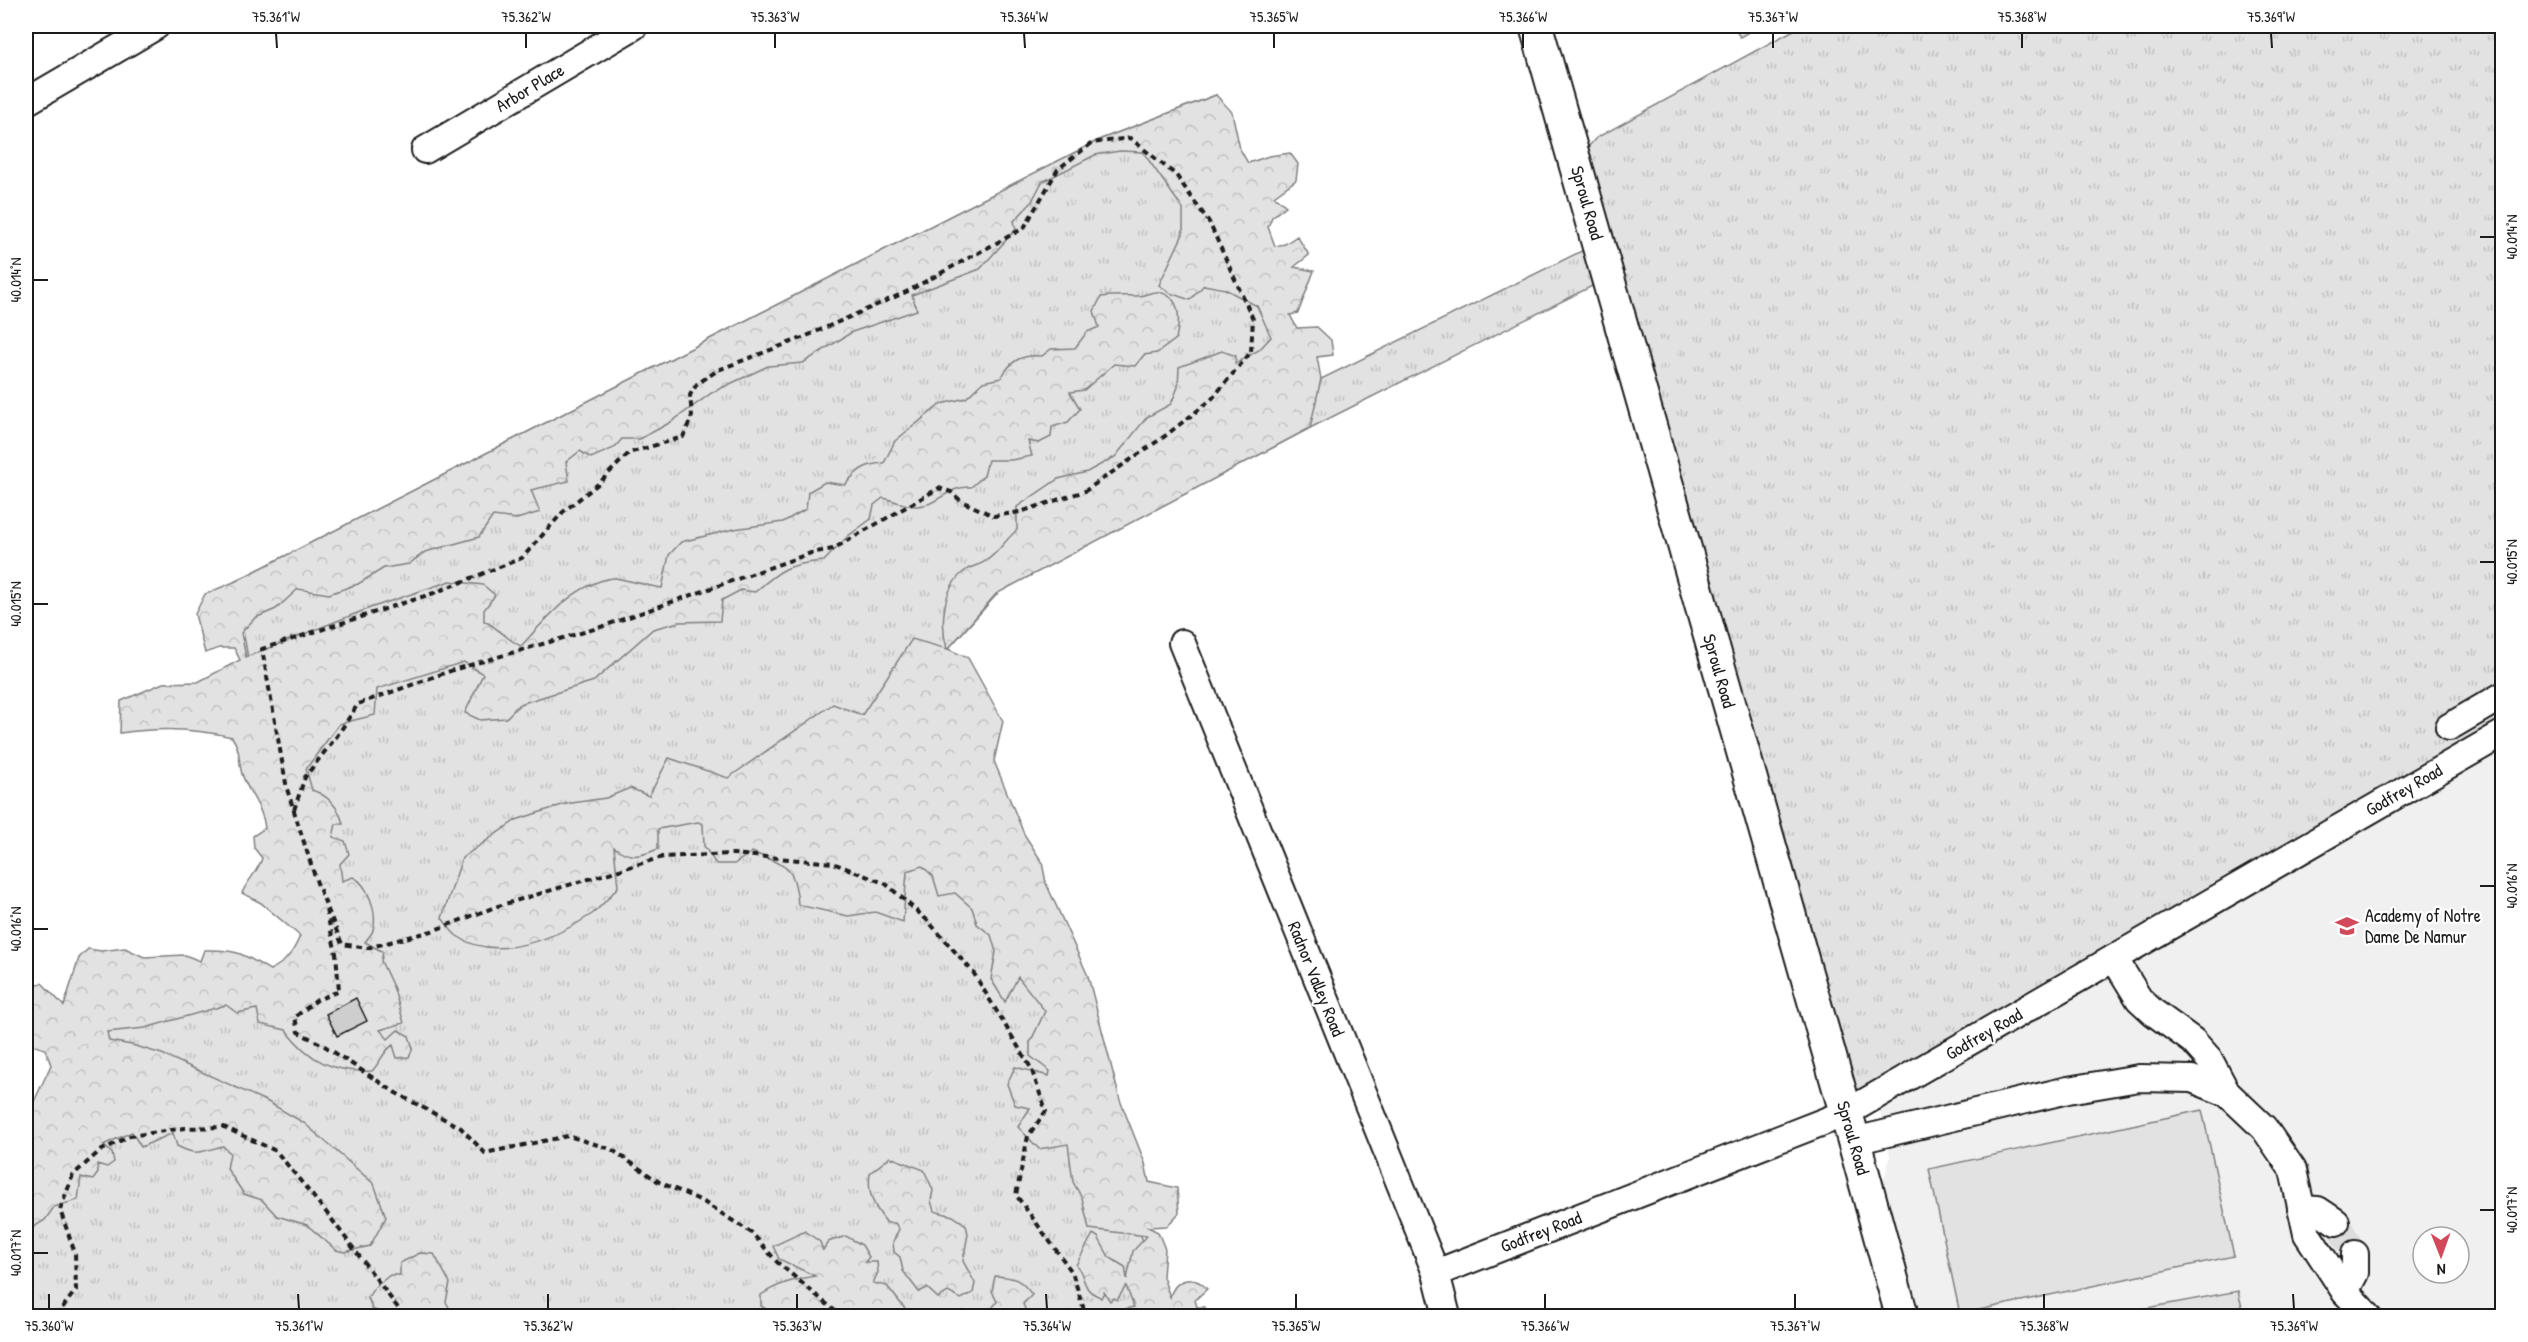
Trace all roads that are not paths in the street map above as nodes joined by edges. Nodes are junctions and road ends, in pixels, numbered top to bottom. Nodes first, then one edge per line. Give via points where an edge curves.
1 (156, 26) edge
2 (634, 26) edge
3 (1536, 26) edge
4 (26, 102) edge
5 (425, 150) dead end
6 (1182, 643) dead end
7 (2502, 696) edge
8 (2449, 727) dead end
9 (2502, 734) edge
10 (2114, 958) junction
11 (2227, 1093) junction
12 (1850, 1127) junction
13 (2301, 1209) junction
14 (2337, 1222) tunnel mouth
15 (2355, 1254) tunnel mouth
16 (1436, 1274) junction
17 (2345, 1292) junction
18 (1447, 1317) edge
19 (1902, 1317) edge
20 (2368, 1317) edge

1 - 4 street
2 - 5 street, Arbor Place
3 - 12 main road, Sproul Road
6 - 16 street, Radnor Valley Road
7 - 8 street
9 - 10 street, Godfrey Road
10 - 11 street via 2139,999 2193,1041 2209,1059
10 - 12 street, Godfrey Road
11 - 12 street via 2192,1079 2139,1078
11 - 13 street via 2264,1128 2294,1170
12 - 16 street, Godfrey Road
12 - 19 main road, Sproul Road
13 - 14 street via 2318,1210
13 - 17 street via 2307,1234
15 - 17 street via 2355,1273
16 - 18 street, Radnor Valley Road
17 - 20 street

